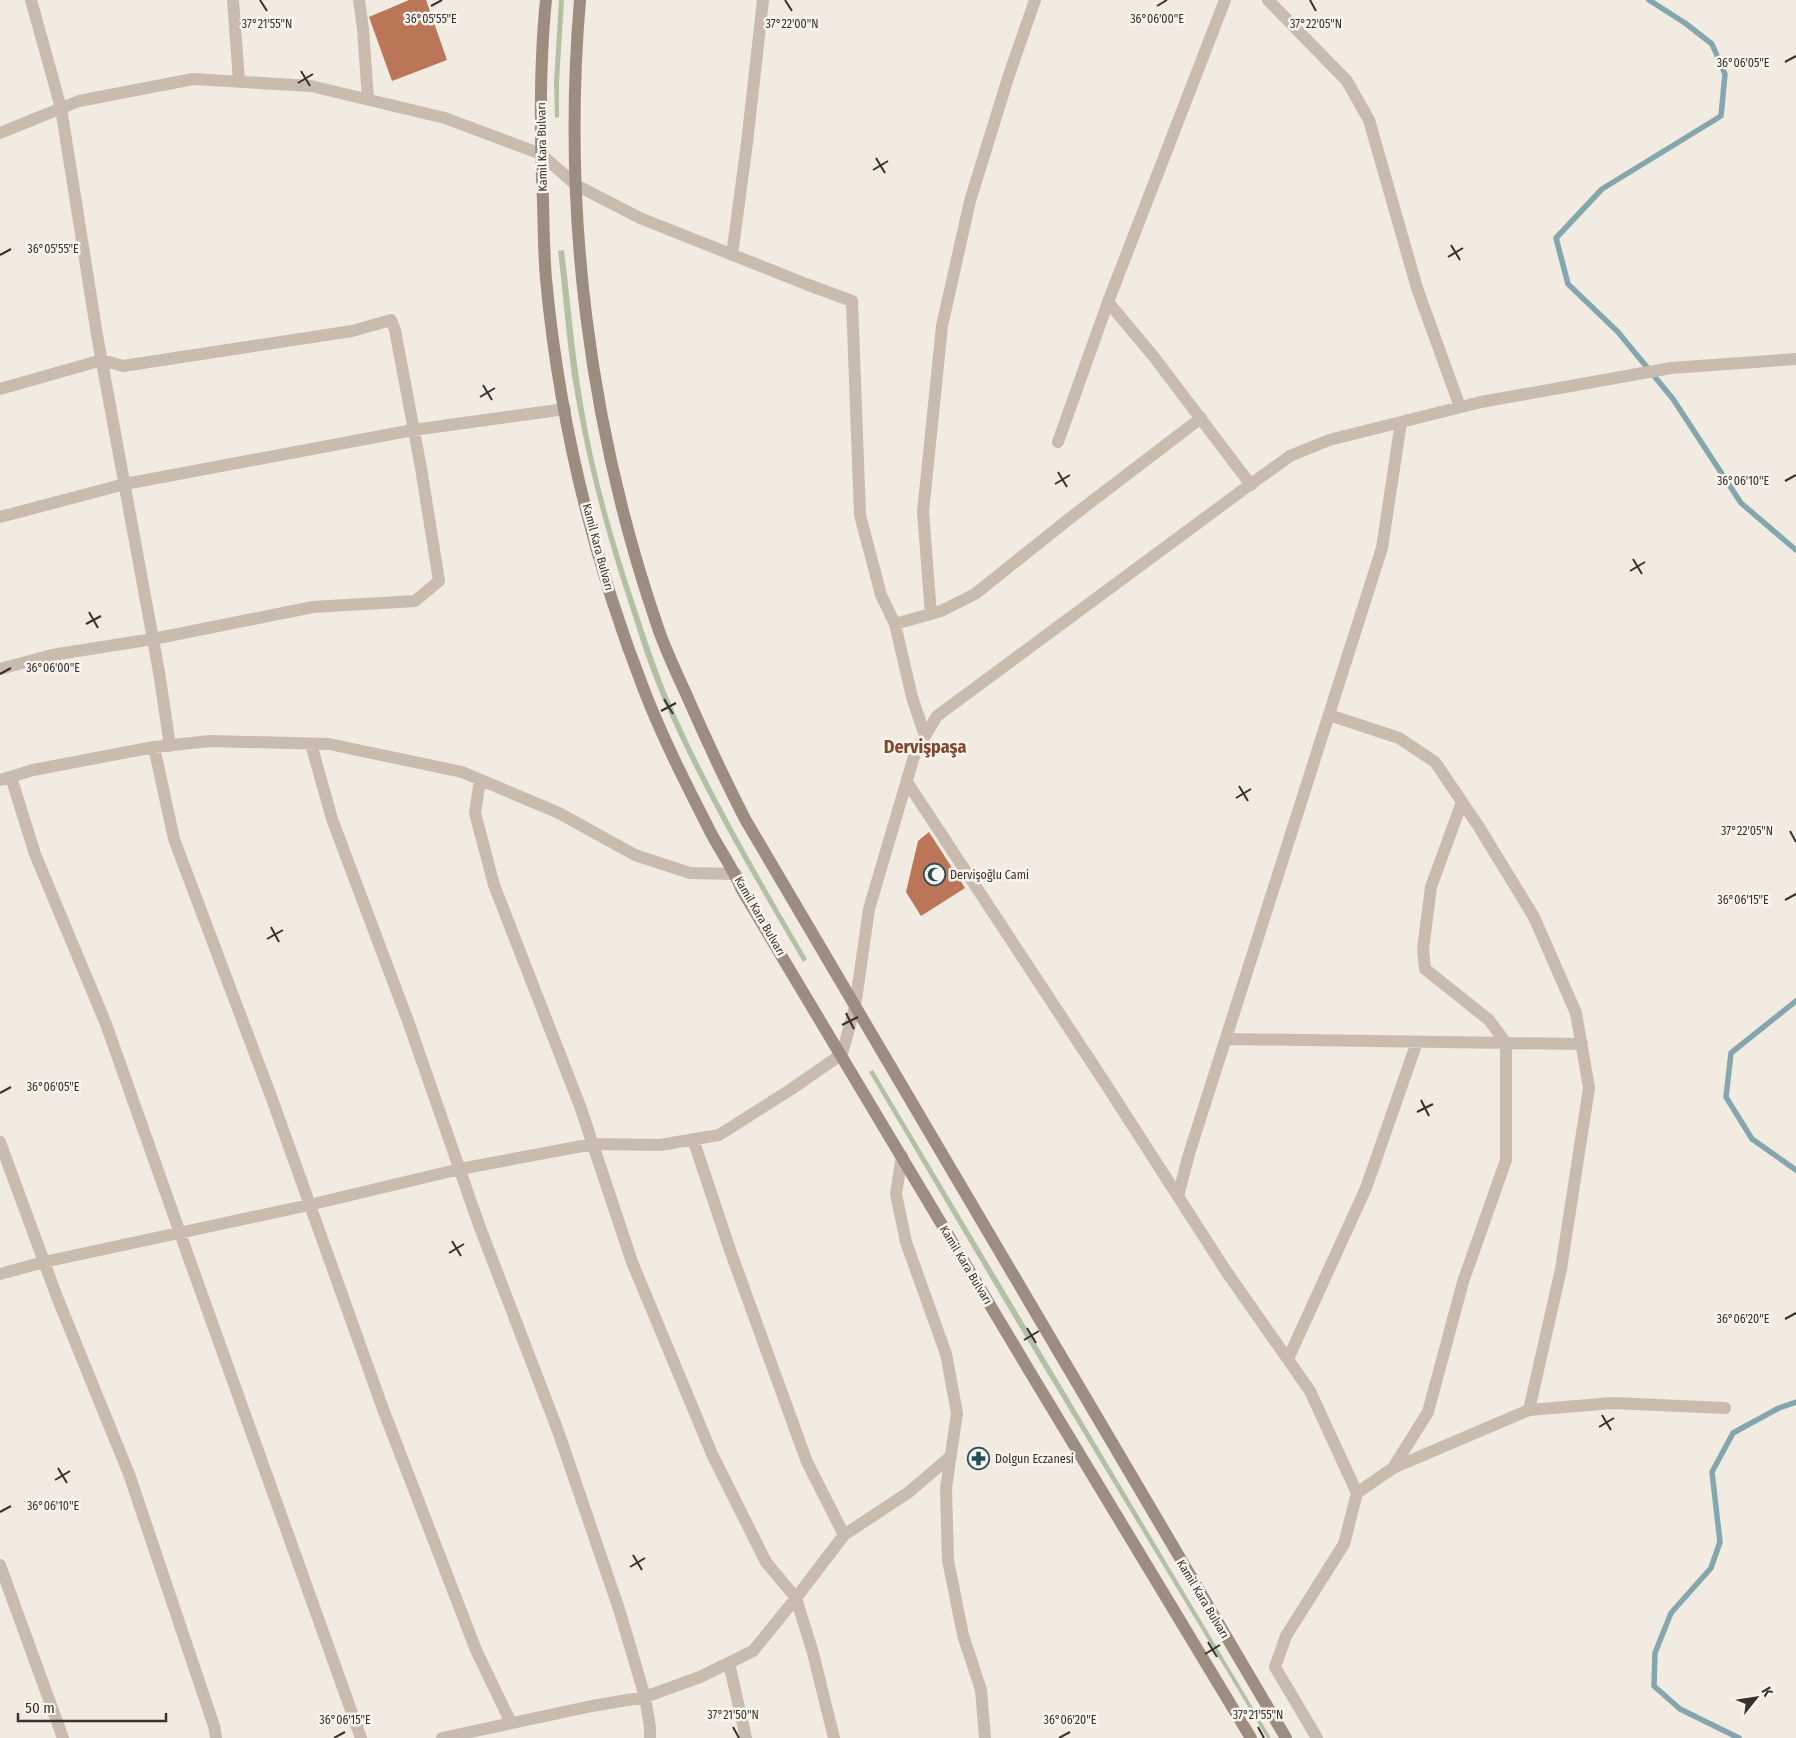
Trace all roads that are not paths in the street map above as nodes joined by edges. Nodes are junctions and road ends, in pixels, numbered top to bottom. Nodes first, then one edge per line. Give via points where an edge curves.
1 (31, 0) edge
2 (234, 0) edge
3 (359, 0) edge
4 (546, 0) edge
5 (580, 0) edge
6 (763, 0) edge
7 (1034, 0) edge
8 (1224, 0) edge
9 (1268, 0) edge
10 (239, 81) junction
11 (368, 100) junction
12 (61, 108) junction
13 (0, 133) edge
14 (541, 154) junction
15 (576, 185) junction
16 (732, 255) junction
17 (1108, 302) junction
18 (1796, 359) edge
19 (102, 360) junction
20 (0, 388) edge
21 (1460, 407) junction
22 (565, 409) junction
23 (1200, 418) junction
24 (1401, 422) junction
25 (414, 430) junction
26 (1058, 442) dead end
27 (125, 484) junction
28 (1251, 484) junction
29 (0, 517) edge
30 (931, 614) junction
31 (895, 624) junction
32 (153, 639) junction
33 (0, 669) edge
34 (1329, 715) junction
35 (925, 736) junction
36 (311, 744) junction
37 (170, 746) junction
38 (154, 747) junction
39 (6, 778) edge
40 (480, 780) junction
41 (907, 782) junction
42 (1462, 802) junction
43 (736, 874) junction
44 (855, 1007) junction
45 (1226, 1039) junction
46 (1417, 1042) junction
47 (1506, 1043) junction
48 (1582, 1044) junction
49 (842, 1054) junction
50 (693, 1139) junction
51 (0, 1142) edge
52 (592, 1144) junction
53 (902, 1156) junction
54 (460, 1169) junction
55 (1178, 1196) junction
56 (310, 1205) junction
57 (180, 1233) junction
58 (44, 1262) junction
59 (0, 1274) edge
60 (1288, 1359) junction
61 (1725, 1408) dead end
62 (1529, 1410) junction
63 (951, 1456) junction
64 (1393, 1468) junction
65 (1357, 1493) junction
66 (844, 1535) junction
67 (0, 1565) edge
68 (796, 1598) junction
69 (728, 1663) junction
70 (645, 1697) junction
71 (511, 1724) junction
72 (63, 1738) edge
73 (216, 1738) edge
74 (361, 1738) edge
75 (442, 1738) edge
76 (650, 1738) edge
77 (746, 1738) edge
78 (834, 1738) edge
79 (985, 1738) edge
80 (1251, 1738) edge
81 (1286, 1738) edge
82 (1318, 1738) edge

1 - 12 street
2 - 10 street
3 - 11 street
4 - 14 main road, Kamil Kara Bulvarı
5 - 15 main road, Kamil Kara Bulvarı via 575,98
6 - 16 street
7 - 30 street via 970,201 942,326 923,512
8 - 17 street
9 - 21 street via 1347,81 1369,120 1417,288
10 - 11 street via 311,86
10 - 12 street via 193,79 79,101
11 - 14 street via 445,118
12 - 13 street
12 - 19 street
14 - 15 street
14 - 22 main road, Kamil Kara Bulvarı via 546,278
15 - 16 street via 640,218
15 - 44 main road, Kamil Kara Bulvarı via 582,291 604,424 630,539 658,627 725,780
16 - 31 street via 852,301 860,515 881,595
17 - 23 street
17 - 26 street
18 - 21 street via 1671,368
19 - 20 street
19 - 25 street via 123,366 352,330 391,320
19 - 27 street
21 - 24 street
22 - 25 street
22 - 43 main road, Kamil Kara Bulvarı via 595,540 629,650 678,767
23 - 28 street
23 - 30 street via 974,594
24 - 28 street via 1329,440 1290,456
24 - 34 street via 1382,548
25 - 27 street
25 - 32 street via 439,582 415,601 313,607
27 - 29 street
27 - 32 street
28 - 35 street via 937,716
30 - 31 street
31 - 35 street
32 - 33 street via 52,655
32 - 37 street
34 - 42 street via 1400,738 1435,762
34 - 45 street
35 - 41 street via 915,753
36 - 37 street via 210,741
36 - 40 street via 329,744 462,772
36 - 54 street via 332,819
37 - 38 street
38 - 39 street
38 - 56 street via 174,839
39 - 57 street via 106,1024
40 - 43 street via 559,813 635,856 690,873
40 - 52 street via 475,813 494,885
41 - 44 street via 869,909
41 - 55 street
42 - 47 street via 1432,887 1423,949 1425,969 1489,1020
42 - 48 street via 1534,917 1576,1013
43 - 49 main road, Kamil Kara Bulvarı via 742,890
44 - 49 street
44 - 81 main road, Kamil Kara Bulvarı
45 - 46 street
45 - 55 street
46 - 47 street
46 - 60 street via 1366,1188
47 - 48 street
47 - 64 street via 1506,1160 1463,1282 1428,1412
48 - 62 street via 1589,1088 1561,1269
49 - 50 street via 719,1135
49 - 53 main road, Kamil Kara Bulvarı
50 - 52 street via 660,1145
50 - 66 street via 807,1462
51 - 58 street
52 - 54 street
52 - 68 street via 632,1262 712,1454 766,1562
53 - 63 street via 896,1194 906,1242 946,1354 957,1413
53 - 80 main road, Kamil Kara Bulvarı
54 - 56 street
54 - 70 street via 558,1431 620,1609
55 - 60 street
56 - 57 street
56 - 71 street via 383,1409 476,1650
57 - 58 street
57 - 74 street
58 - 59 street
58 - 73 street via 129,1474
60 - 65 street via 1310,1391
61 - 62 street via 1612,1403
62 - 64 street
63 - 66 street via 909,1492
63 - 79 street via 946,1488 948,1560 963,1635 980,1690
64 - 65 street
65 - 82 street via 1344,1544 1286,1636 1274,1667
66 - 68 street
67 - 72 street
68 - 69 street via 753,1651
68 - 78 street
69 - 70 street
69 - 77 street
70 - 71 street
70 - 76 street
71 - 75 street

